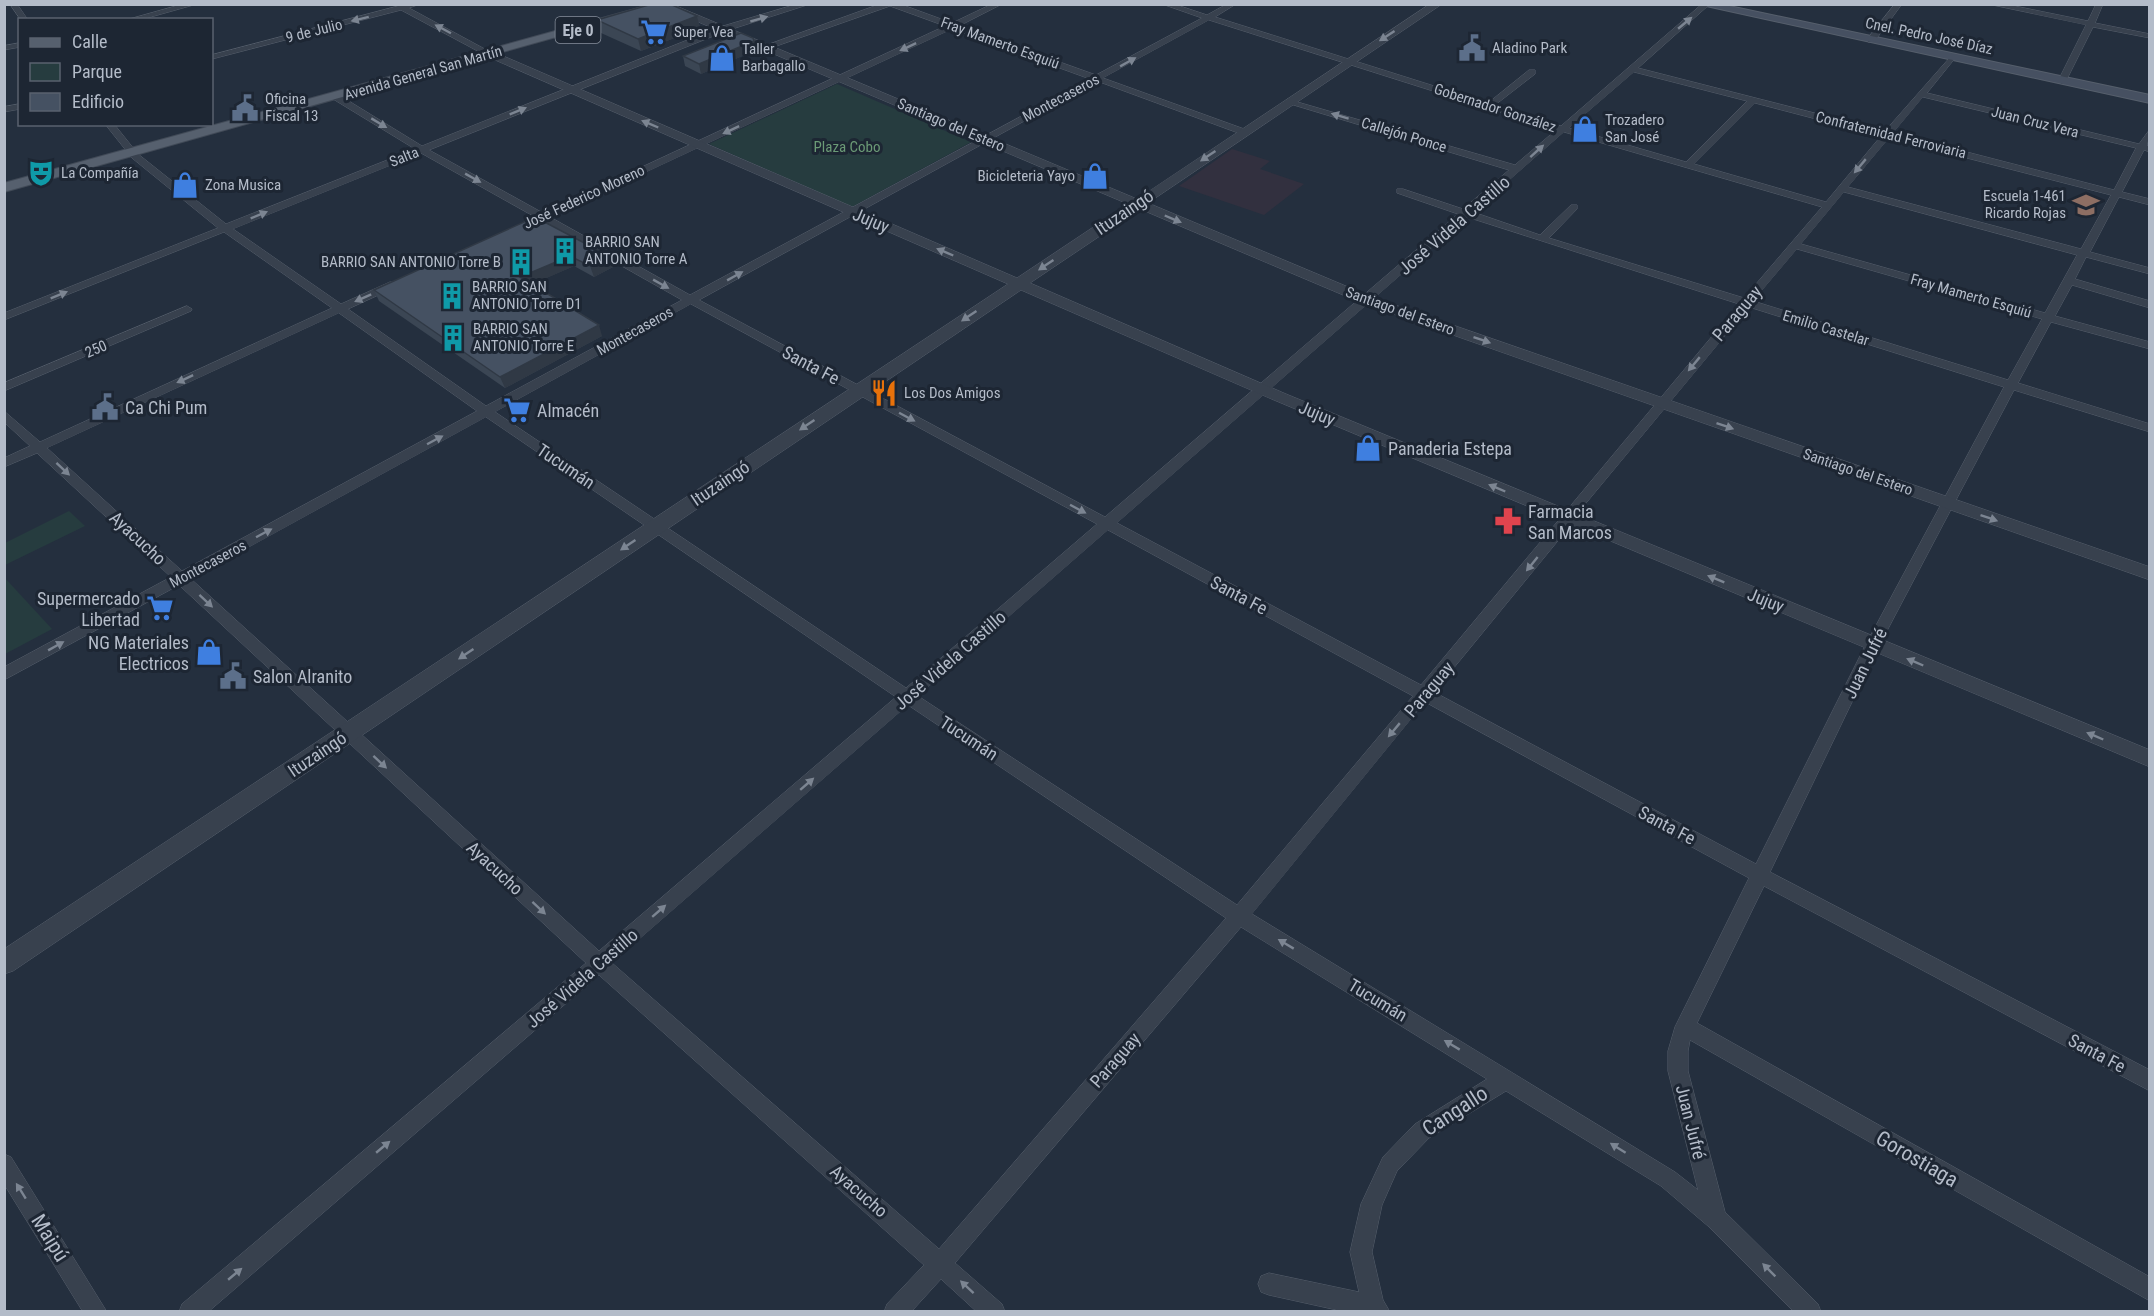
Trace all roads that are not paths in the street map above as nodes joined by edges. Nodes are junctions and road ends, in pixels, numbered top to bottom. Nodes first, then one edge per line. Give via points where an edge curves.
1 (13, 4) edge
2 (145, 4) edge
3 (194, 4) edge
4 (417, 4) edge
5 (807, 4) edge
6 (891, 4) edge
7 (999, 4) edge
8 (1166, 4) edge
9 (1233, 4) edge
10 (1437, 4) edge
11 (1899, 4) edge
12 (1991, 4) edge
13 (2100, 4) edge
14 (667, 5) edge
15 (1705, 5) edge
16 (399, 6) edge
17 (157, 17) edge
18 (20, 18) edge
19 (1208, 18) junction
20 (2090, 24) junction
21 (953, 26) junction
22 (723, 29) junction
23 (2150, 36) edge
24 (1871, 40) junction
25 (765, 47) junction
26 (490, 54) junction
27 (213, 57) edge
28 (1952, 57) junction
29 (1349, 61) junction
30 (1632, 69) junction
31 (1532, 72) dead end
32 (840, 79) junction
33 (1098, 79) junction
34 (2062, 81) junction
35 (572, 90) junction
36 (1921, 94) junction
37 (336, 97) junction
38 (2150, 99) edge
39 (1290, 100) junction
40 (1753, 100) junction
41 (1489, 106) junction
42 (111, 126) edge
43 (1562, 129) junction
44 (1244, 132) junction
45 (2150, 132) edge
46 (1887, 134) junction
47 (984, 139) junction
48 (698, 145) junction
49 (2145, 148) edge
50 (422, 150) junction
51 (132, 153) junction
52 (1688, 165) junction
53 (1517, 169) junction
54 (4, 188) edge
55 (1841, 188) junction
56 (1400, 191) dead end
57 (2116, 193) junction
58 (2150, 202) edge
59 (1136, 204) junction
60 (1827, 205) junction
61 (1574, 207) dead end
62 (853, 212) junction
63 (1466, 214) junction
64 (542, 217) junction
65 (521, 226) edge
66 (225, 229) junction
67 (1542, 239) junction
68 (1793, 245) junction
69 (2082, 254) junction
70 (2150, 271) edge
71 (403, 280) edge
72 (2068, 280) junction
73 (1018, 284) junction
74 (691, 300) junction
75 (1367, 300) junction
76 (1745, 303) junction
77 (2150, 304) edge
78 (187, 309) dead end
79 (339, 309) junction
80 (4, 317) edge
81 (2047, 318) junction
82 (2150, 346) edge
83 (2010, 385) junction
84 (4, 388) edge
85 (858, 390) junction
86 (1263, 390) junction
87 (1661, 403) junction
88 (487, 412) junction
89 (4, 415) edge
90 (2150, 428) edge
91 (39, 447) junction
92 (4, 463) edge
93 (1948, 504) junction
94 (1568, 518) junction
95 (1107, 525) junction
96 (656, 526) junction
97 (2150, 574) edge
98 (181, 578) junction
99 (1873, 644) junction
100 (4, 674) edge
101 (1424, 695) junction
102 (908, 697) junction
103 (349, 732) junction
104 (2150, 759) edge
105 (1762, 876) junction
106 (1239, 915) junction
107 (4, 963) edge
108 (599, 963) junction
109 (1685, 1028) junction
110 (1506, 1079) junction
111 (2150, 1081) edge
112 (4, 1164) edge
113 (1716, 1218) junction
114 (941, 1263) junction
115 (1269, 1284) dead end
116 (2150, 1290) edge
117 (1376, 1309) edge
118 (96, 1311) edge
119 (190, 1311) edge
120 (895, 1311) edge
121 (994, 1311) edge
122 (1810, 1311) edge

1 - 18 street
2 - 17 street
3 - 17 street
4 - 16 street, 9 de Julio
22 -> 5 street, Salta
6 - 21 street, Fray Mamerto Esquiú
6 - 25 street
7 - 21 street, José Federico Moreno
8 - 19 street, Gobernador González
9 - 19 street, Montecaseros
10 -> 29 street, Ituzaingó
11 - 24 street
12 - 20 street
13 - 20 street
14 - 22 street, Santiago del Estero
14 - 26 main road, Avenida General San Martín / Eje 0
15 - 24 main road, Cnel. Pedro José Díaz
30 -> 15 street, José Videla Castillo
26 -> 16 street
16 -> 27 street, 9 de Julio
19 - 29 street, Gobernador González
33 -> 19 street, Montecaseros
20 - 23 street
20 - 34 street
21 -> 32 street, José Federico Moreno
21 - 33 street, Fray Mamerto Esquiú
22 - 25 street, Santiago del Estero
22 - 35 street, Salta
24 - 28 main road, Cnel. Pedro José Díaz
25 - 32 street, Santiago del Estero
26 - 35 street, Jujuy
26 - 37 main road, Avenida General San Martín / Eje 0
28 - 34 main road, Cnel. Pedro José Díaz
28 - 36 street, Paraguay
29 - 39 street, Ituzaingó
29 - 41 street, Gobernador González
30 - 40 street, Confraternidad Ferroviaria
30 - 43 street, José Videla Castillo
31 - 41 street
32 - 47 street, Santiago del Estero
32 -> 48 street, José Federico Moreno
33 - 44 street, Fray Mamerto Esquiú
33 - 47 street, Montecaseros
34 - 38 main road, Cnel. Pedro José Díaz
48 -> 35 street, Jujuy
50 -> 35 street, Salta
36 - 46 street, Paraguay
36 - 49 street, Juan Cruz Vera
37 -> 50 street, Santa Fe
37 - 51 main road, Avenida General San Martín / Eje 0
39 - 44 street, Ituzaingó
53 -> 39 street, Callejón Ponce
40 - 46 street, Confraternidad Ferroviaria
40 - 52 street
41 - 43 street, Gobernador González
42 - 51 street, Tucumán
43 - 52 street, Gobernador González
53 -> 43 street, José Videla Castillo
44 -> 59 street, Ituzaingó
45 - 49 street, Juan Jufré
46 -> 55 street, Paraguay
46 - 57 street, Confraternidad Ferroviaria
47 - 59 street, Santiago del Estero
47 - 62 street, Montecaseros
48 - 62 street, Jujuy
48 - 64 street, José Federico Moreno
49 - 57 street, Juan Jufré
50 -> 64 street, Santa Fe
66 -> 50 street, Salta
51 - 54 main road, Avenida General San Martín / Eje 0
51 - 66 street, Tucumán
52 - 60 street, Gobernador González
53 - 63 street, José Videla Castillo
55 - 60 street, Paraguay
55 - 69 street
56 - 63 street, Emilio Castelar
57 - 58 street, Confraternidad Ferroviaria
57 - 69 street, Juan Jufré
59 -> 73 street, Ituzaingó
59 -> 75 street, Santiago del Estero
60 - 68 street, Paraguay
61 - 67 street
73 -> 62 street, Jujuy
74 -> 62 street, Montecaseros
63 - 67 street, Emilio Castelar
63 - 75 street, José Videla Castillo
64 - 65 street, José Federico Moreno
64 -> 74 street, Santa Fe
66 - 79 street, Tucumán
80 -> 66 street, Salta
67 - 76 street, Emilio Castelar
68 - 76 street, Paraguay
68 - 81 street, Fray Mamerto Esquiú
69 - 70 street
69 - 72 street, Juan Jufré
71 -> 79 street
72 - 77 street
72 - 81 street, Juan Jufré
73 -> 85 street, Ituzaingó
73 - 86 street, Jujuy
74 - 85 street, Santa Fe
74 - 88 street, Montecaseros
75 - 86 street, José Videla Castillo
75 -> 87 street, Santiago del Estero
76 - 83 street, Emilio Castelar
76 -> 87 street, Paraguay
78 - 84 street, 250
79 - 88 street, Tucumán
79 -> 91 street
81 - 82 street, Fray Mamerto Esquiú
81 - 83 street, Juan Jufré
83 - 90 street, Emilio Castelar
83 - 93 street, Juan Jufré
85 -> 95 street, Santa Fe
85 -> 96 street, Ituzaingó
94 -> 86 street, Jujuy
86 - 95 street, José Videla Castillo
87 -> 93 street, Santiago del Estero
87 - 94 street, Paraguay
88 - 96 street, Tucumán
98 -> 88 street, Montecaseros
89 - 91 street, Ayacucho
91 - 92 street
91 -> 98 street, Ayacucho
93 -> 97 street, Santiago del Estero
93 - 99 street, Juan Jufré
99 -> 94 street, Jujuy
94 -> 101 street, Paraguay
95 - 101 street, Santa Fe
95 - 102 street, José Videla Castillo
96 - 102 street, Tucumán
96 -> 103 street, Ituzaingó
100 -> 98 street, Montecaseros
98 -> 103 street, Ayacucho
104 -> 99 street, Jujuy
99 - 105 street, Juan Jufré
101 - 105 street, Santa Fe
101 -> 106 street, Paraguay
102 - 106 street, Tucumán
108 -> 102 street, José Videla Castillo
103 - 107 street, Ituzaingó
103 -> 108 street, Ayacucho
105 - 109 street, Juan Jufré
105 - 111 street, Santa Fe
110 -> 106 street, Tucumán
106 - 114 street, Paraguay
108 - 114 street, Ayacucho
119 -> 108 street, José Videla Castillo
109 - 113 street, Juan Jufré via 1677,1051 1678,1071
109 - 116 street, Gorostiaga
113 -> 110 street, Tucumán via 1649,1167
110 - 117 street, Cangallo via 1422,1131 1390,1164 1372,1204 1361,1252
118 -> 112 street, Maipú
122 -> 113 street, Tucumán
114 - 120 street, Paraguay
121 -> 114 street, Ayacucho
115 - 117 street

